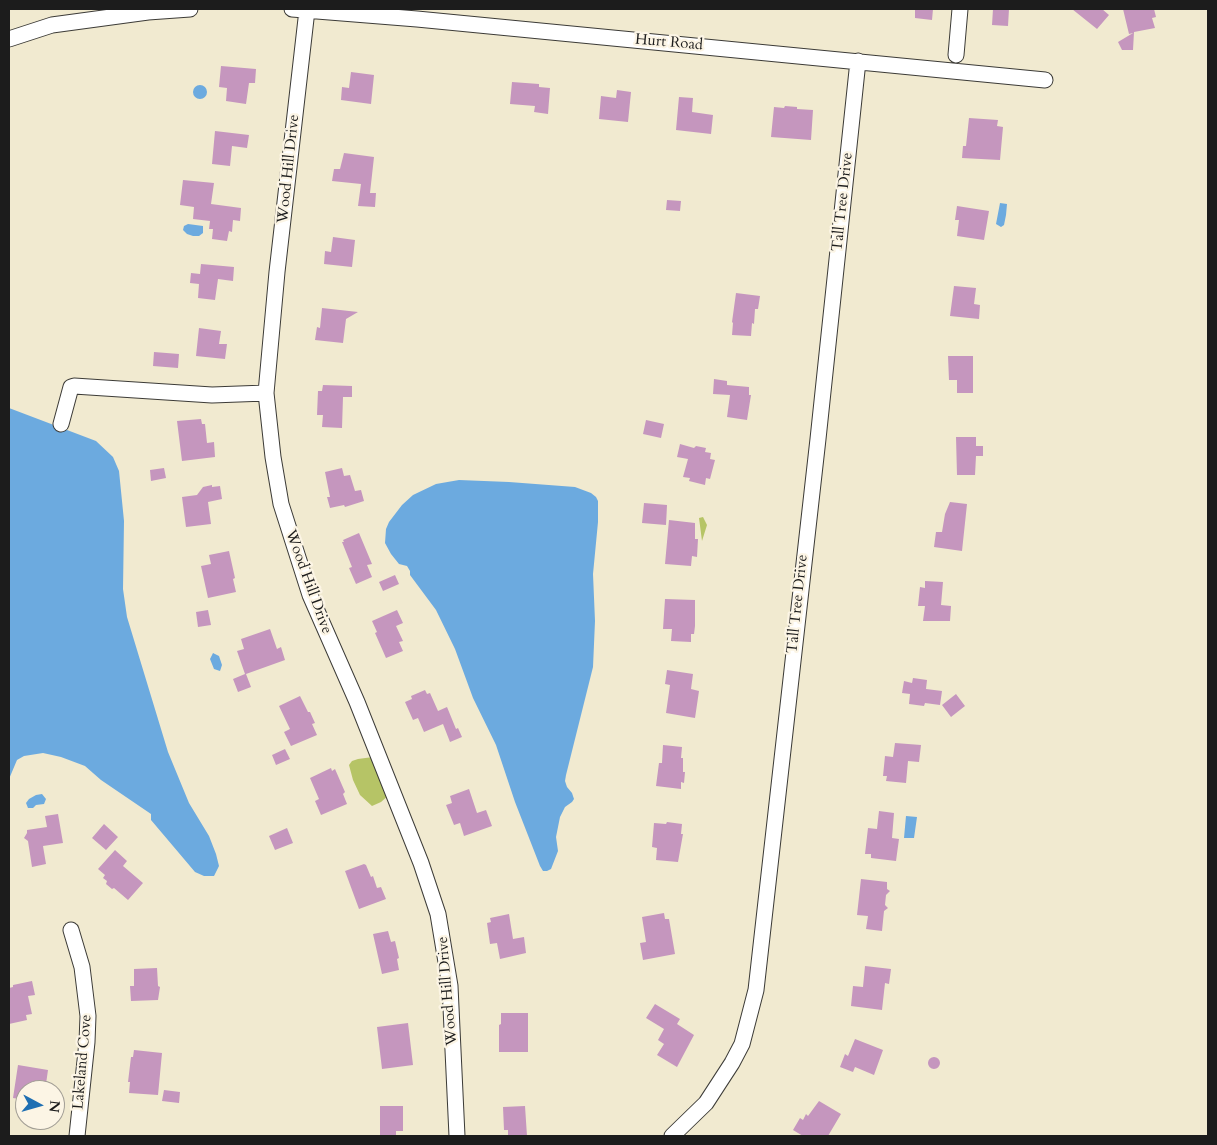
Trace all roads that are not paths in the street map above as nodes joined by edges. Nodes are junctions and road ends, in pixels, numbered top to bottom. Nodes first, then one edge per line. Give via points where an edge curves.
1 (190, 9) edge
2 (300, 9) edge
3 (960, 9) edge
4 (9, 39) edge
5 (956, 55) dead end
6 (858, 61) junction
7 (1045, 80) dead end
8 (266, 393) junction
9 (61, 424) dead end
10 (71, 930) dead end
11 (678, 1131) edge
12 (76, 1136) edge
13 (457, 1136) edge

1 - 4 street via 52,25
2 - 6 street, Hurt Road
2 - 8 street, Wood Hill Drive
3 - 5 street
6 - 7 street, Hurt Road
6 - 11 street, Tall Tree Drive via 756,990 742,1044 706,1103
8 - 9 street via 212,395 74,386 71,387
8 - 13 street, Wood Hill Drive via 280,497 296,554 421,863 440,921 450,986
10 - 12 street, Lakeland Cove via 82,967 88,1016

